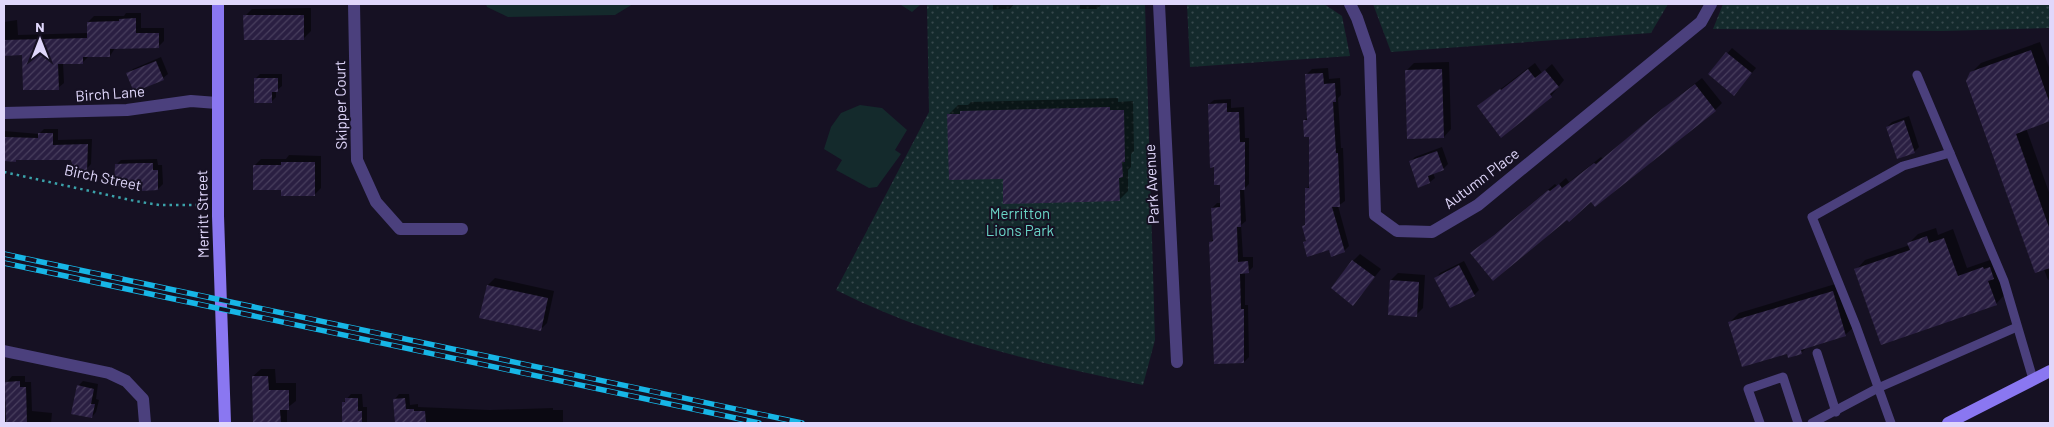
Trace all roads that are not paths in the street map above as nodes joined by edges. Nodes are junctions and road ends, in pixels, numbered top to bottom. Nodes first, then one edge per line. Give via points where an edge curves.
1 (218, 4) edge
2 (354, 4) edge
3 (1159, 4) edge
4 (1350, 4) edge
5 (1711, 4) edge
6 (1917, 75) dead end
7 (217, 103) junction
8 (4, 113) edge
9 (1950, 153) junction
10 (462, 229) dead end
11 (2017, 327) junction
12 (4, 351) edge
13 (1817, 353) dead end
14 (1177, 362) dead end
15 (2050, 370) edge
16 (2033, 379) junction
17 (1878, 388) junction
18 (1836, 412) junction
19 (145, 423) edge
20 (226, 423) edge
21 (1760, 423) edge
22 (1798, 423) edge
23 (1812, 423) edge
24 (1891, 423) edge
25 (1948, 423) edge

1 - 7 street, Merritt Street
2 - 10 street, Skipper Court via 357,160 376,202 400,229
3 - 14 street, Park Avenue
4 - 5 street, Autumn Place via 1370,56 1375,215 1397,231 1432,232 1478,205 1686,35 1701,22
6 - 9 lane
7 - 8 street, Birch Lane via 191,101 127,110
7 - 20 street, Merritt Street via 218,236
9 - 11 lane via 2004,281
9 - 17 lane via 1903,166 1812,217
11 - 16 lane
11 - 17 lane
12 - 19 street via 109,373 126,381 143,399
13 - 18 lane
15 - 16 street
16 - 25 street
17 - 18 lane
17 - 24 lane
18 - 23 lane
21 - 22 lane via 1748,389 1783,377

